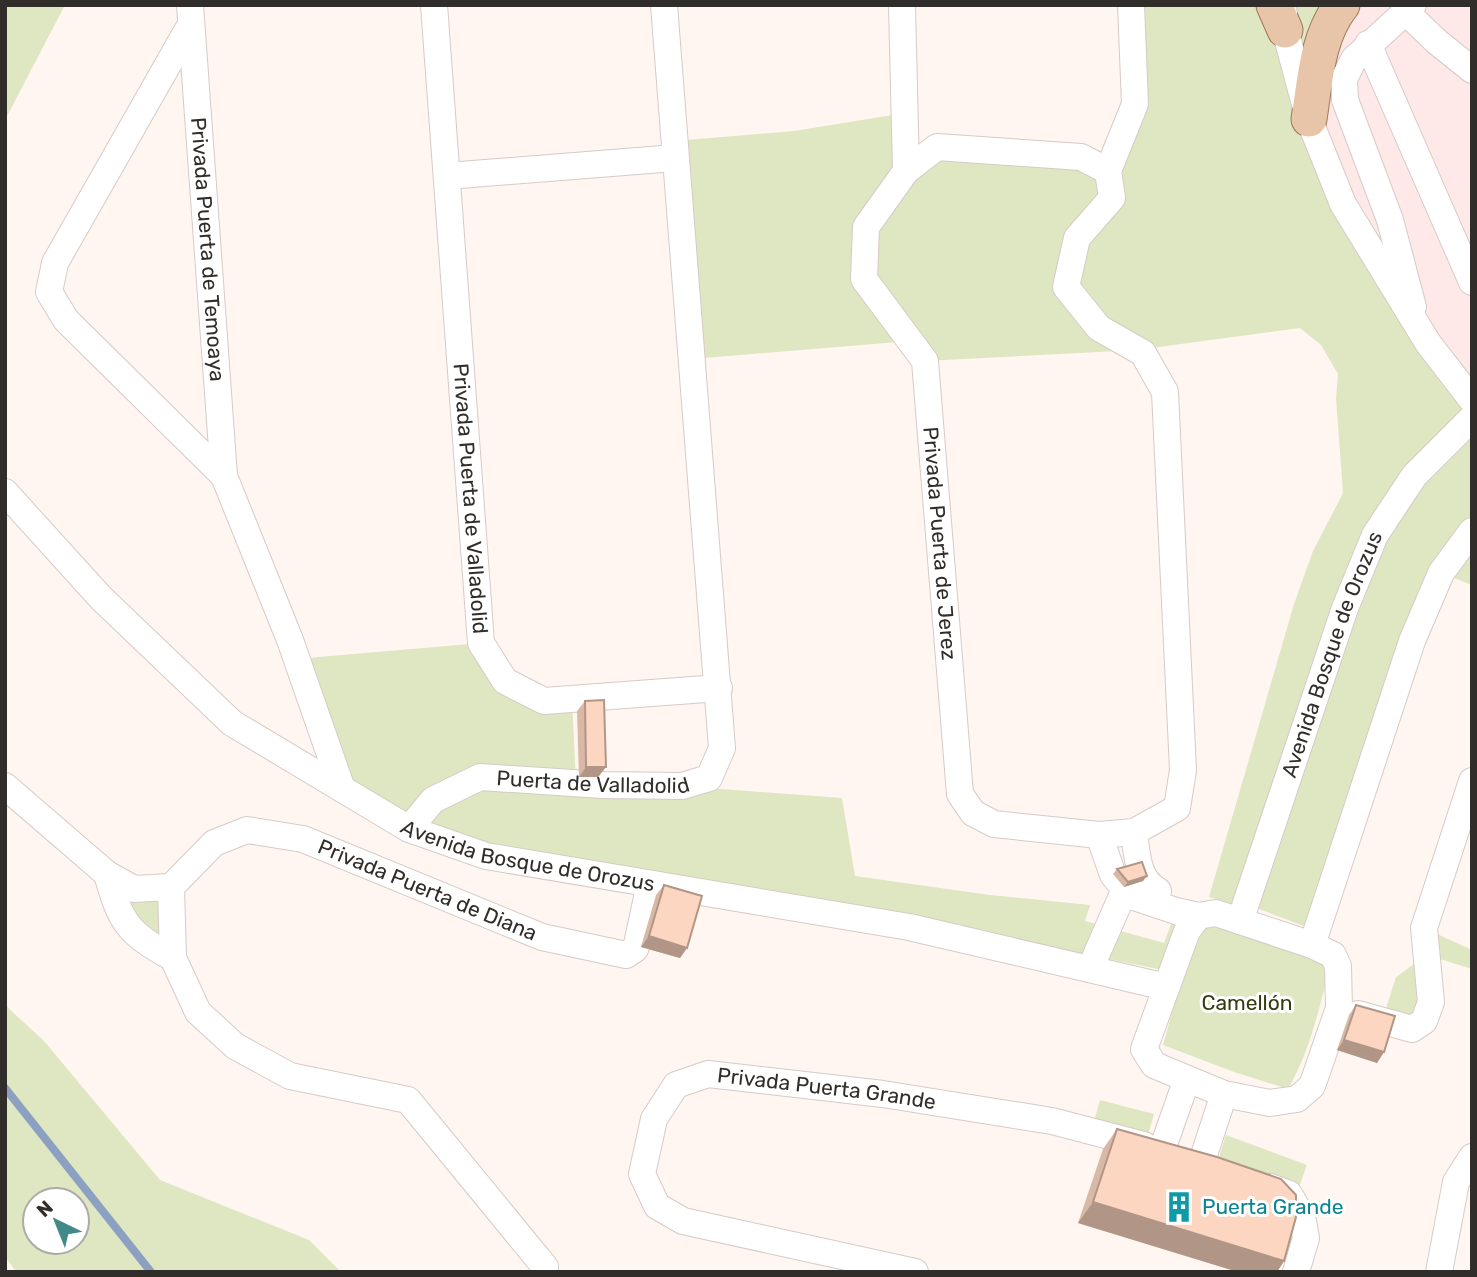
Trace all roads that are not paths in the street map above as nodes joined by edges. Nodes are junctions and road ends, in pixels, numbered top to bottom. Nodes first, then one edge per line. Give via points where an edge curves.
1 (434, 5) edge
2 (664, 5) edge
3 (902, 5) edge
4 (1131, 5) edge
5 (1342, 5) edge
6 (1409, 8) edge
7 (1281, 14) edge
8 (191, 15) edge
9 (1368, 44) junction
10 (1472, 71) edge
11 (1309, 119) junction
12 (675, 158) junction
13 (906, 171) junction
14 (1108, 171) junction
15 (447, 176) junction
16 (1472, 282) edge
17 (1419, 329) junction
18 (1472, 400) edge
19 (1472, 418) edge
20 (224, 476) junction
21 (5, 492) edge
22 (1472, 531) edge
23 (719, 688) junction
24 (1472, 781) edge
25 (5, 786) edge
26 (342, 789) junction
27 (410, 829) junction
28 (1133, 832) junction
29 (1099, 835) junction
30 (107, 874) junction
31 (650, 884) junction
32 (1135, 886) junction
33 (171, 887) junction
34 (1198, 916) junction
35 (1240, 921) junction
36 (1312, 945) junction
37 (173, 958) junction
38 (1090, 969) junction
39 (1166, 987) junction
40 (1339, 1007) junction
41 (1187, 1079) junction
42 (1224, 1094) junction
43 (1163, 1150) junction
44 (1472, 1157) edge
45 (1202, 1161) junction
46 (1227, 1171) edge
47 (1252, 1180) edge
48 (545, 1267) dead end
49 (915, 1272) edge
50 (1296, 1272) edge
51 (1439, 1272) edge

1 - 15 street, Privada Puerta de Valladolid
2 - 12 street
3 - 13 street
4 - 14 street, Privada Puerta de Jerez via 1135,104
5 - 11 main road via 1319,56
6 - 9 street
6 - 10 street
7 - 11 street
8 - 20 street, Privada Puerta de Temoaya
8 - 20 street, Privada Puerta de Temoaya via 55,263 49,292 66,320
9 - 16 street
9 - 17 street via 1344,79 1345,100 1390,220
11 - 17 street via 1343,204
12 - 15 street
12 - 23 street
13 - 14 street, Privada Puerta de Jerez via 937,147 1080,157
13 - 29 street, Privada Puerta de Jerez via 866,227 864,279 925,361 960,794 973,813 994,824
14 - 28 street, Privada Puerta de Jerez via 1112,198 1077,238 1066,287 1099,328 1143,353 1165,392 1183,769 1177,808
15 - 23 street, Privada Puerta de Valladolid via 481,643 505,681 544,701
17 - 18 street
19 - 35 street, Avenida Bosque de Orozus via 1413,476 1374,535
20 - 26 street, Privada Puerta de Temoaya via 290,640
21 - 26 street, Avenida Bosque de Orozus via 101,598 232,723
22 - 36 street via 1441,573 1412,641
23 - 27 street, Puerta de Valladolid via 722,748 709,778 682,786 480,777 433,800
24 - 40 street via 1424,928 1431,1002 1424,1021 1412,1029
25 - 30 street
26 - 27 street, Avenida Bosque de Orozus
27 - 31 street, Avenida Bosque de Orozus via 486,856
28 - 29 street, Privada Puerta de Jerez
28 - 32 street via 1139,866
29 - 32 street via 1113,875
30 - 33 street via 134,889
30 - 37 street via 117,910 140,940
31 - 33 street, Privada Puerta de Diana via 635,950 626,955 542,937 303,839 247,830 214,843
31 - 38 street, Avenida Bosque de Orozus via 909,927
32 - 34 street via 1131,896
32 - 38 street
33 - 37 street
34 - 35 street via 1216,913
34 - 39 street via 1187,931
35 - 36 street
36 - 40 street via 1332,956 1338,966
37 - 48 street via 198,1012 235,1046 290,1076 408,1100
38 - 39 street, Avenida Bosque de Orozus
39 - 41 street via 1144,1049 1154,1065
40 - 42 street via 1312,1086 1297,1099 1270,1103
41 - 42 street
41 - 43 street
42 - 45 street
43 - 45 street, Privada Puerta Grande
43 - 49 street, Privada Puerta Grande via 1052,1121 883,1094 708,1074 676,1086 654,1119 642,1174 657,1206 683,1221
44 - 51 street via 1456,1182
45 - 46 street, Privada Puerta Grande
47 - 50 street via 1289,1194 1302,1216 1306,1238

